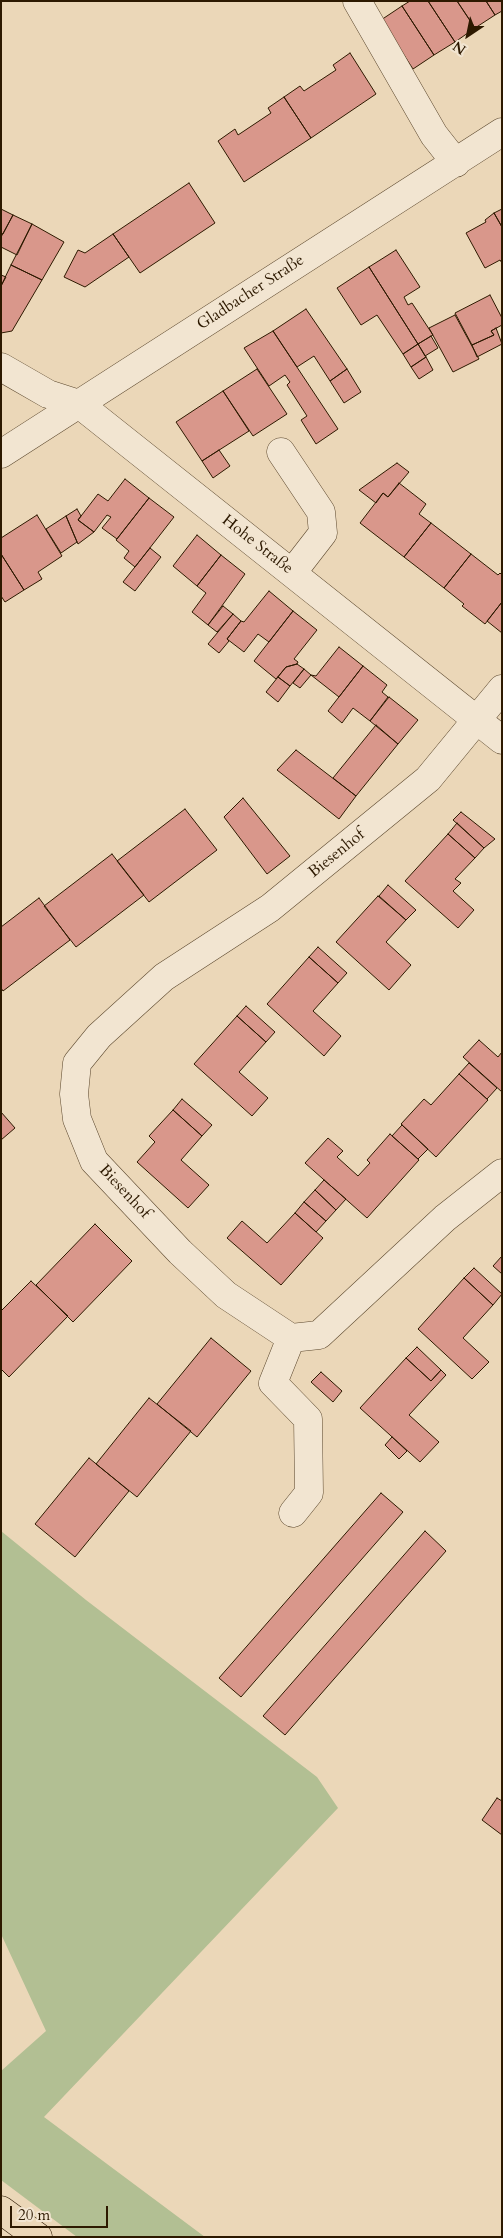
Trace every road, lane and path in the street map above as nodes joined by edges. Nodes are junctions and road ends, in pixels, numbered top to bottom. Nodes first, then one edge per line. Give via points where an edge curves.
1 (357, 1) edge
2 (502, 132) edge
3 (456, 163) junction
4 (1, 367) edge
5 (79, 404) junction
6 (281, 452) dead end
7 (1, 454) edge
8 (292, 573) junction
9 (502, 689) edge
10 (477, 719) junction
11 (502, 740) edge
12 (502, 1173) edge
13 (291, 1338) junction
14 (292, 1512) dead end
15 (1, 2210) edge
16 (38, 2237) edge

1 - 3 street via 434,134
2 - 3 street, Gladbacher Straße
3 - 5 street, Gladbacher Straße
4 - 5 street, Hohe Straße via 48,394
5 - 7 street, Gladbacher Straße
5 - 8 street, Hohe Straße
6 - 8 street via 321,512 323,533
8 - 10 street, Hohe Straße
9 - 10 street, Biesenhof
10 - 11 street, Hohe Straße
10 - 13 street, Biesenhof via 428,779 270,908 164,977 99,1036 77,1063 74,1094 77,1119 94,1161 226,1296
12 - 13 street via 445,1218 319,1335
13 - 14 street via 273,1383 308,1419 309,1493
15 - 16 main road

